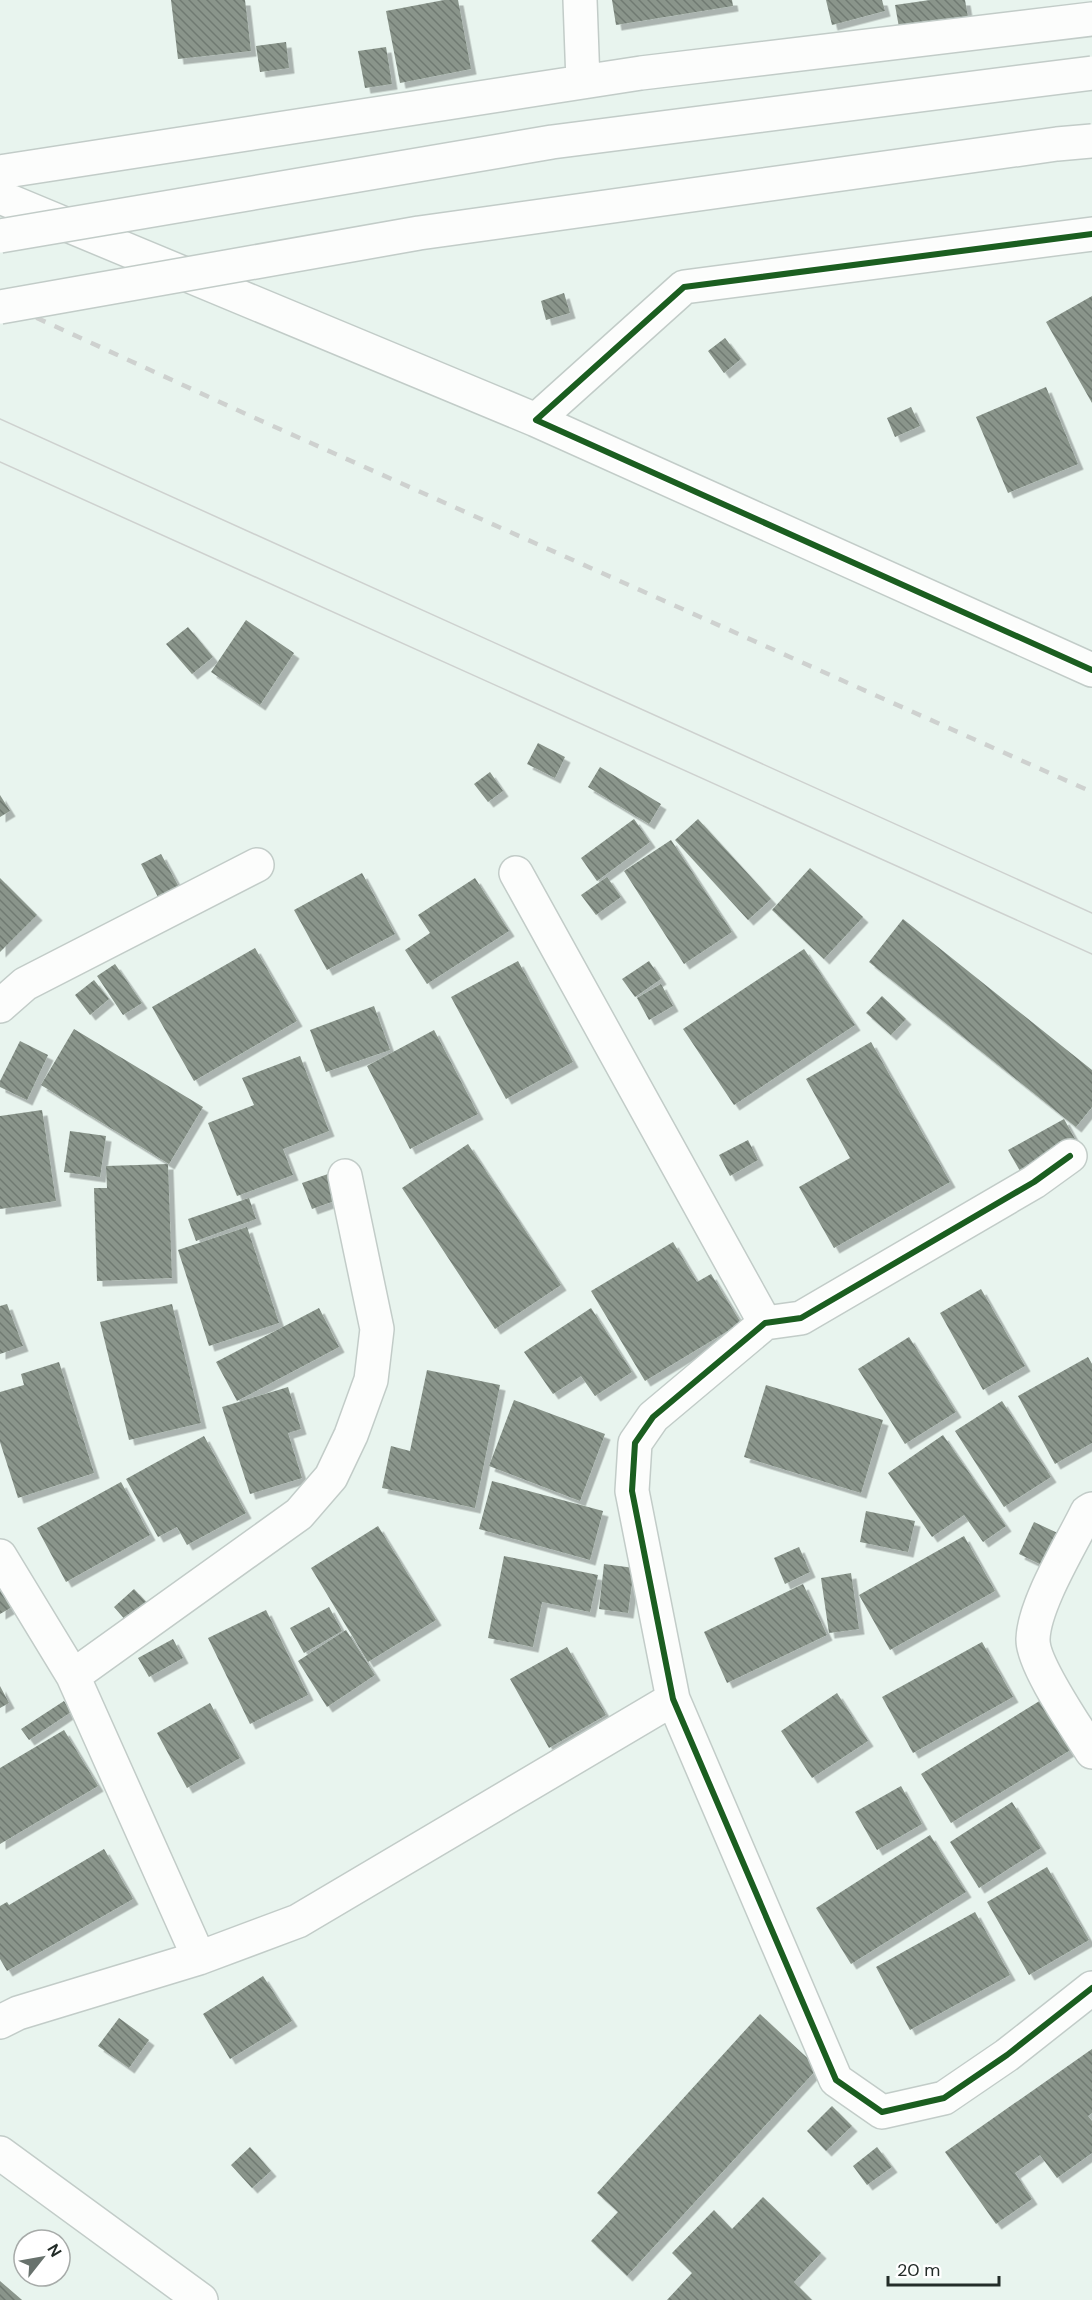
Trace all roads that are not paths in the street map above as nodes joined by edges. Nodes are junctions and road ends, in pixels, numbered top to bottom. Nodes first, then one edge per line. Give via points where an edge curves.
1 (580, 0) edge
2 (1092, 19) edge
3 (1092, 73) edge
4 (583, 82) junction
5 (1092, 141) edge
6 (0, 172) edge
7 (0, 197) edge
8 (1092, 234) edge
9 (0, 236) edge
10 (0, 307) edge
11 (536, 420) junction
12 (1092, 670) edge
13 (257, 865) dead end
14 (516, 873) dead end
15 (0, 1006) edge
16 (1070, 1156) dead end
17 (345, 1176) dead end
18 (765, 1323) junction
19 (1092, 1509) edge
20 (0, 1556) edge
21 (73, 1676) junction
22 (673, 1699) junction
23 (1092, 1752) edge
24 (199, 1958) junction
25 (1092, 1988) edge
26 (0, 2022) edge
27 (0, 2152) edge
28 (182, 2295) edge

1 - 4 street
2 - 4 street
3 - 9 street, bridge via 552,142
4 - 6 street
5 - 10 street, bridge via 419,233
7 - 11 street
8 - 11 street via 684,287
11 - 12 street
13 - 15 street via 25,984
14 - 18 street
16 - 18 street via 1034,1182 801,1318
17 - 21 street via 377,1329 370,1380 331,1477 299,1514
18 - 22 street via 653,1417 635,1443 632,1491
19 - 23 street via 1036,1613 1032,1641 1045,1676
20 - 21 street
21 - 24 street
22 - 24 street via 298,1921
22 - 25 street via 836,2080 882,2112 944,2098 1008,2055
24 - 26 street via 18,2013
27 - 28 street

